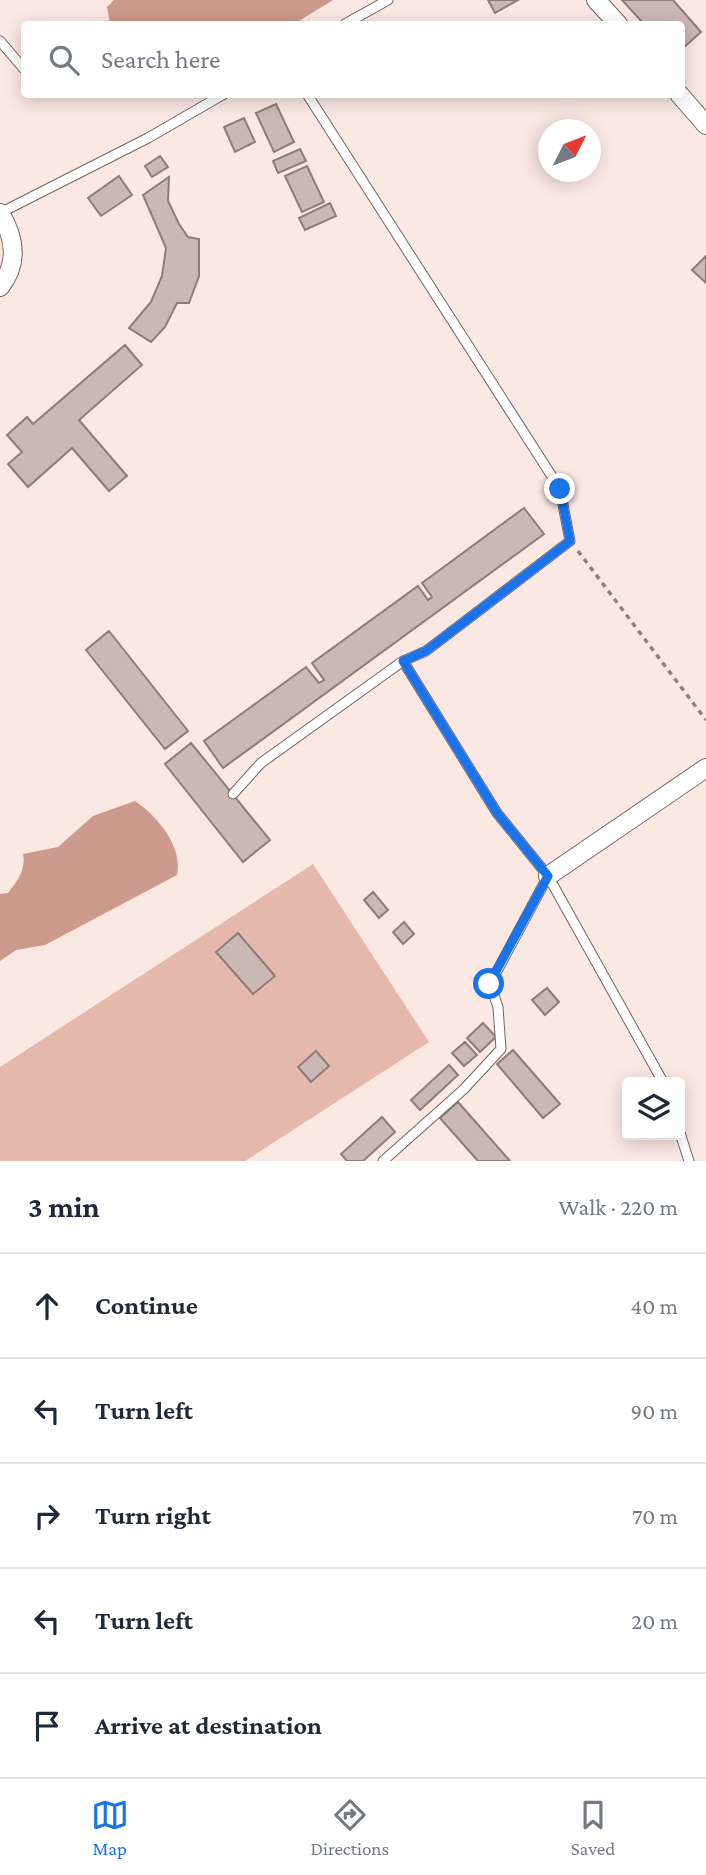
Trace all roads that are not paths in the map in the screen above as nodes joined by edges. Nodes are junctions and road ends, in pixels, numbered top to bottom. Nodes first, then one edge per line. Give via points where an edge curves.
1 (388, 0) edge
2 (596, 0) edge
3 (350, 21) edge
4 (615, 21) edge
5 (0, 41) edge
6 (21, 66) edge
7 (217, 98) edge
8 (310, 98) edge
9 (682, 98) edge
10 (706, 125) edge
11 (0, 213) edge
12 (0, 287) edge
13 (403, 661) junction
14 (706, 768) edge
15 (233, 794) dead end
16 (548, 876) junction
17 (660, 1077) edge
18 (682, 1140) edge
19 (383, 1161) edge
20 (689, 1161) edge

1 - 3 lane
2 - 4 street
5 - 6 lane
7 - 11 lane
8 - 13 lane via 560,489 570,541 426,651
9 - 10 street
11 - 12 street via 11,233 14,255
13 - 15 lane via 261,762
13 - 16 lane via 497,813
14 - 16 street
16 - 17 lane
16 - 19 lane via 489,984 498,1007 500,1049 464,1089
18 - 20 lane

